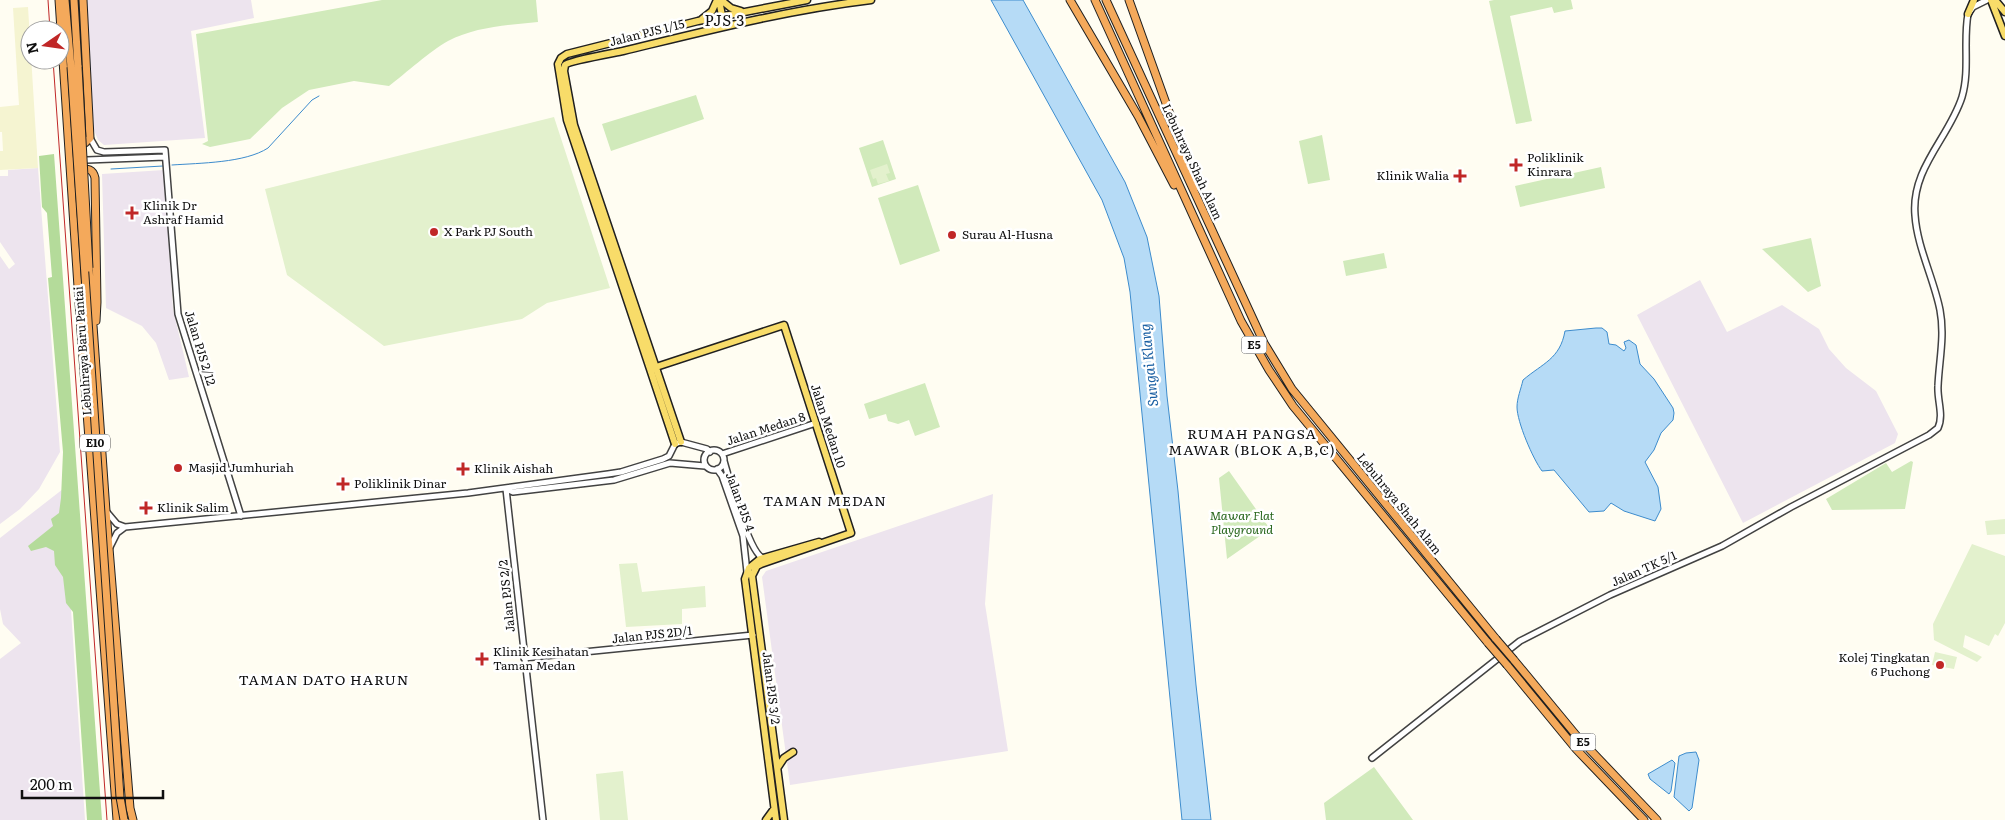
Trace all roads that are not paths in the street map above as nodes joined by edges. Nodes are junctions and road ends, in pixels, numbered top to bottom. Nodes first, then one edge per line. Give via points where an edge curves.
1 (59, 0) edge
2 (65, 0) edge
3 (74, 0) edge
4 (83, 0) edge
5 (719, 0) edge
6 (807, 0) edge
7 (871, 0) edge
8 (1070, 0) edge
9 (1095, 0) edge
10 (1106, 0) edge
11 (1129, 0) edge
12 (1974, 0) edge
13 (1987, 0) edge
14 (1991, 0) edge
15 (1995, 0) edge
16 (2002, 0) edge
17 (2005, 10) edge
18 (747, 11) junction
19 (1968, 14) junction
20 (722, 16) junction
21 (698, 21) junction
22 (724, 26) junction
23 (2005, 36) edge
24 (592, 58) junction
25 (563, 61) junction
26 (565, 77) junction
27 (69, 131) junction
28 (90, 138) junction
29 (166, 157) junction
30 (72, 183) junction
31 (1199, 229) junction
32 (1228, 266) junction
33 (93, 332) junction
34 (653, 368) junction
35 (816, 423) junction
36 (678, 443) junction
37 (710, 452) junction
38 (722, 454) junction
39 (724, 461) junction
40 (705, 466) junction
41 (717, 469) junction
42 (506, 488) junction
43 (106, 511) junction
44 (241, 516) junction
45 (126, 527) junction
46 (823, 542) junction
47 (109, 549) junction
48 (763, 558) junction
49 (753, 568) junction
50 (753, 635) junction
51 (524, 658) junction
52 (793, 752) dead end
53 (1372, 758) dead end
54 (778, 767) junction
55 (775, 808) junction
56 (118, 820) edge
57 (124, 820) edge
58 (133, 820) edge
59 (543, 820) edge
60 (766, 820) edge
61 (776, 820) edge
62 (784, 820) edge
63 (1644, 820) edge
64 (1657, 820) edge

1 - 27 highway
2 - 57 highway, Lebuhraya Baru Pantai / E10, bridge via 119,787
3 - 33 highway, Lebuhraya Baru Pantai / E10, bridge
4 - 28 highway
5 - 18 main road via 731,8
5 - 20 main road
5 - 21 main road via 712,12
6 - 18 main road, Jalan PJS 1/15
7 - 22 main road, Jalan PJS 1/15 via 805,9
8 - 31 highway
9 - 31 highway, Lebuhraya Shah Alam / E5
10 - 32 highway, Lebuhraya Shah Alam / E5
11 - 32 highway via 1182,151
12 - 19 main road
13 - 19 street via 1973,7
14 - 23 main road
15 - 17 main road
16 - 17 main road
18 - 20 main road, Jalan PJS 1/15
19 - 53 street, Jalan TK 5/1 via 1962,94 1956,113 1917,183 1915,204 1916,224 1941,316 1938,428 1722,546 1610,594 1520,642
20 - 21 main road, Jalan PJS 1/15
20 - 22 main road
21 - 25 main road, Jalan PJS 1/15 via 566,54
22 - 24 main road, Jalan PJS 1/15
24 - 25 main road, Jalan PJS 1/15
24 - 26 main road via 570,68
25 - 26 main road
25 - 34 main road via 558,70 567,120
26 - 34 main road via 574,125
27 - 28 highway via 79,143
27 - 29 street via 76,154 87,160
27 - 30 highway
28 - 29 street, Jalan PJS 2/12 via 98,150 104,152 165,150
29 - 44 street, Jalan PJS 2/12 via 178,314
30 - 33 highway via 79,170 93,172 98,302
30 - 56 highway
31 - 63 highway, Lebuhraya Shah Alam / E5, bridge via 1242,322 1268,370 1293,406 1576,749
32 - 64 highway, Lebuhraya Shah Alam / E5, bridge via 1264,343 1292,389 1576,735
33 - 43 highway, Lebuhraya Baru Pantai / E10
34 - 35 main road, Jalan Medan 10 via 784,325
34 - 36 main road
35 - 38 street, Jalan Medan 8
35 - 46 main road, Jalan Medan 10 via 851,533
36 - 37 street
36 - 42 street via 669,456 621,472
37 - 38 street
37 - 40 street via 704,458
38 - 39 street
39 - 41 street
39 - 48 street, Jalan PJS 4 via 747,534 757,554
40 - 41 street
40 - 42 street via 670,463 614,480 513,492
41 - 49 street, Jalan PJS 4
42 - 44 street
42 - 51 street, Jalan PJS 2/2
43 - 45 street via 117,524
43 - 47 highway, Lebuhraya Baru Pantai / E10
44 - 45 street
45 - 47 street via 117,533
46 - 48 main road via 809,543
46 - 49 main road
47 - 58 highway, Lebuhraya Baru Pantai / E10
48 - 49 main road
49 - 50 main road, Jalan PJS 3/2 via 746,592
49 - 54 main road, Jalan PJS 3/2
50 - 51 street, Jalan PJS 2D/1
50 - 55 main road, Jalan PJS 3/2
51 - 59 street, Jalan PJS 2/2
52 - 54 main road
54 - 62 main road, Jalan PJS 3/2
55 - 60 main road
55 - 61 main road, Jalan PJS 3/2

